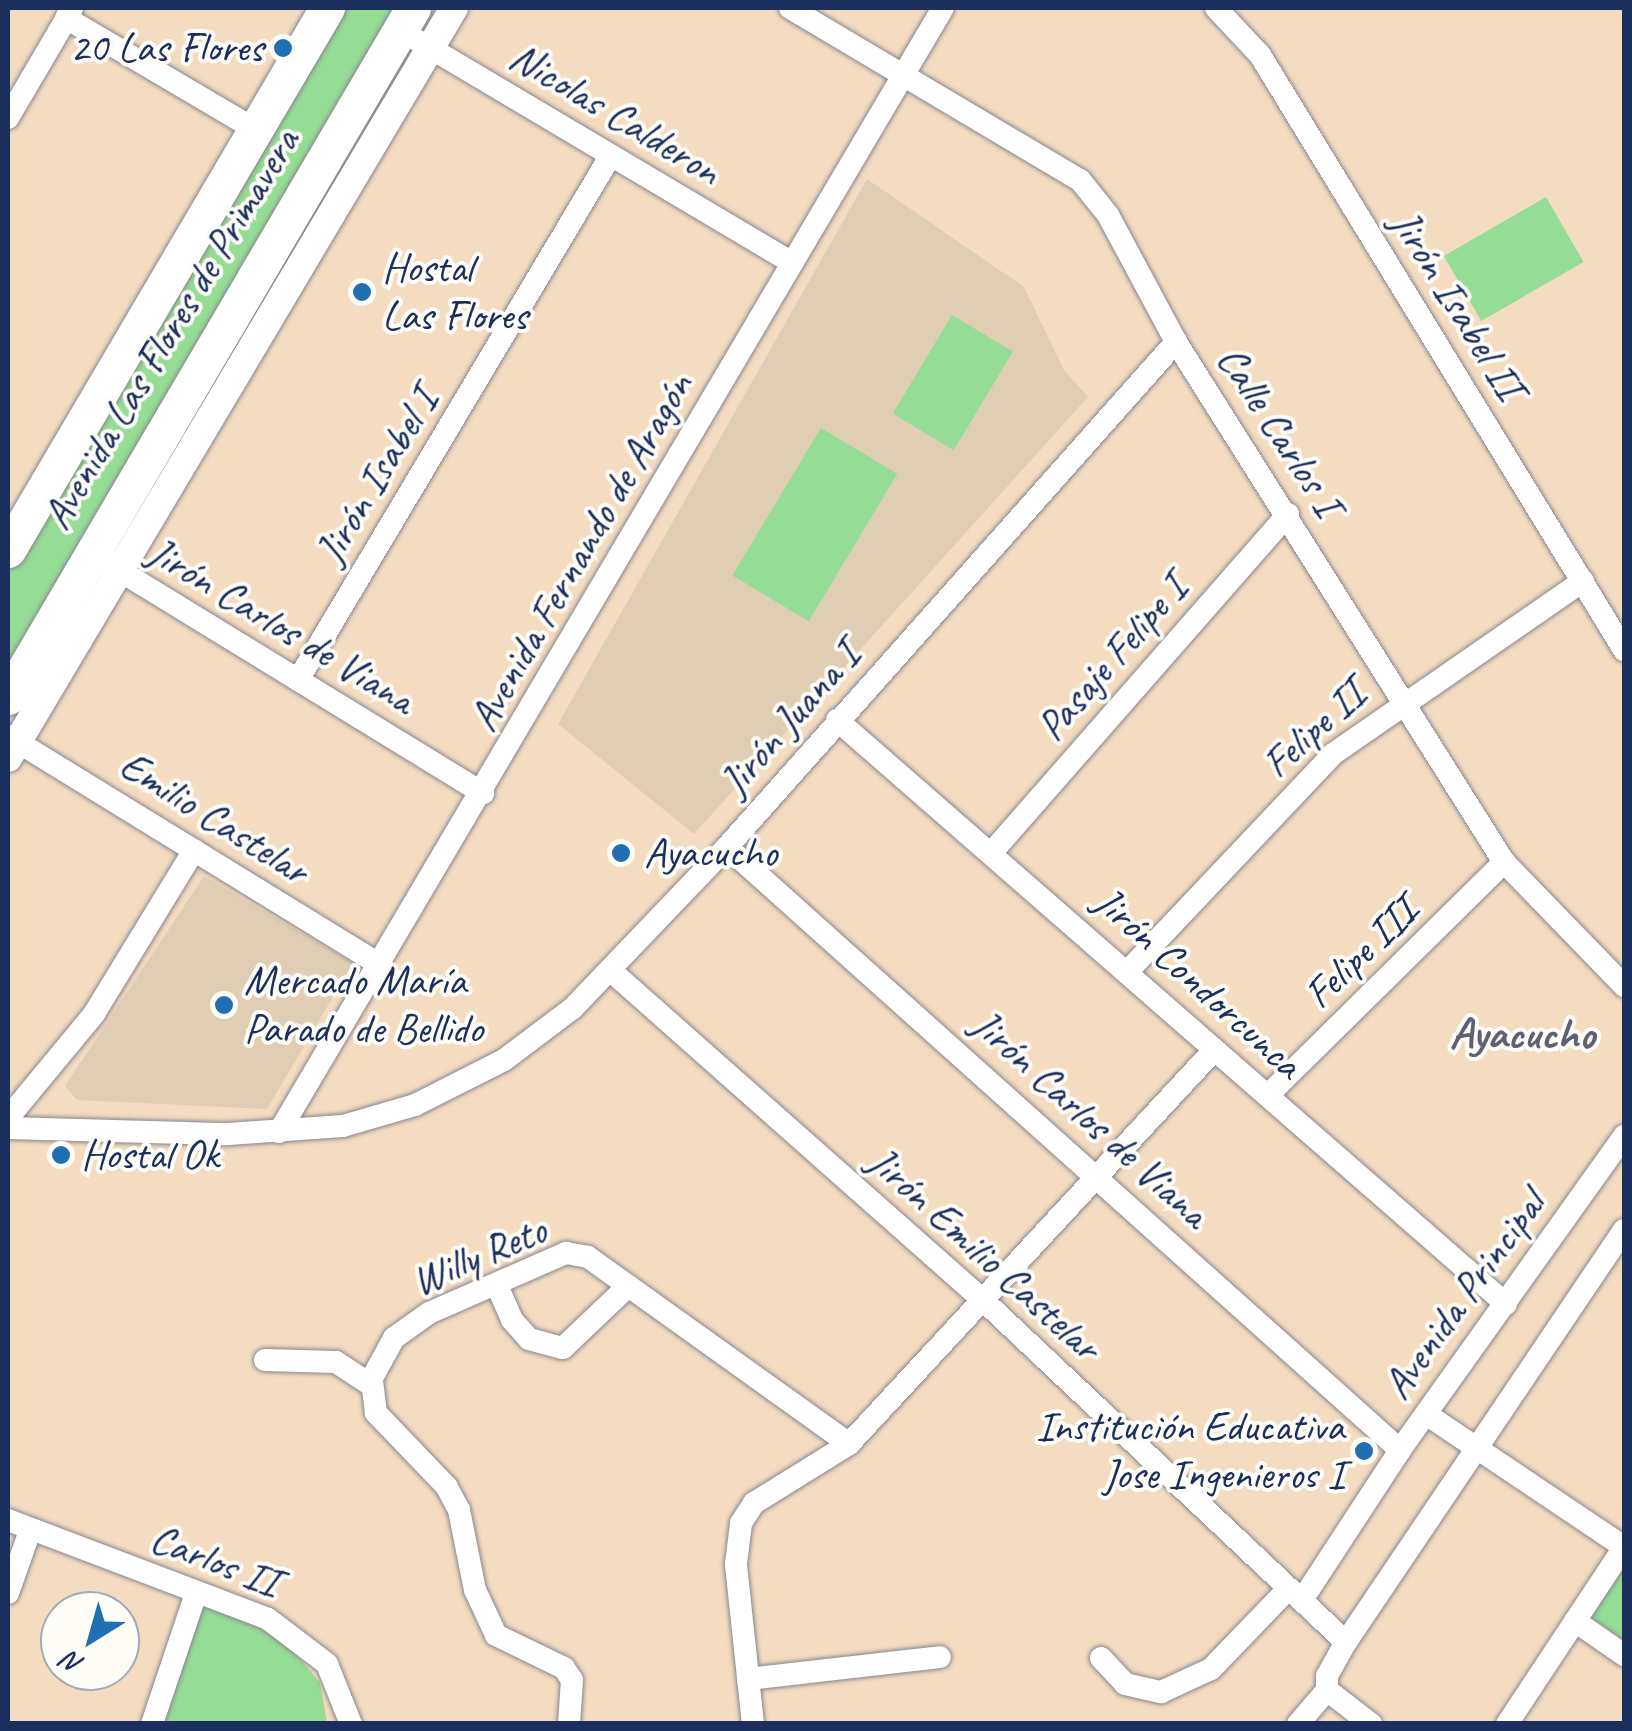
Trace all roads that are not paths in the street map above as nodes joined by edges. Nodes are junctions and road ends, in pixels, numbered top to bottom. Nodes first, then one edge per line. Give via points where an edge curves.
1 (327, 8) edge
2 (454, 8) edge
3 (790, 8) edge
4 (943, 8) edge
5 (1224, 11) edge
6 (69, 13) edge
7 (414, 29) edge
8 (903, 73) junction
9 (8, 118) edge
10 (256, 130) junction
11 (611, 155) junction
12 (792, 262) junction
13 (1176, 342) junction
14 (1288, 514) junction
15 (8, 550) edge
16 (105, 562) junction
17 (1583, 581) junction
18 (1624, 650) edge
19 (298, 680) junction
20 (8, 698) edge
21 (1403, 700) junction
22 (838, 720) junction
23 (11, 745) edge
24 (483, 793) junction
25 (727, 847) junction
26 (194, 850) junction
27 (993, 851) junction
28 (1504, 862) junction
29 (380, 965) junction
30 (610, 970) junction
31 (1128, 971) junction
32 (1624, 986) edge
33 (1215, 1049) junction
34 (1268, 1095) junction
35 (8, 1118) edge
36 (8, 1128) edge
37 (279, 1132) junction
38 (1624, 1136) edge
39 (1100, 1177) junction
40 (1624, 1230) edge
41 (628, 1286) junction
42 (498, 1288) junction
43 (985, 1302) junction
44 (1506, 1304) junction
45 (265, 1360) dead end
46 (371, 1385) junction
47 (1426, 1414) junction
48 (848, 1444) junction
49 (1474, 1445) junction
50 (1400, 1450) junction
51 (8, 1520) edge
52 (30, 1531) junction
53 (1624, 1547) edge
54 (196, 1592) junction
55 (8, 1593) edge
56 (1296, 1594) junction
57 (1575, 1621) junction
58 (1346, 1642) junction
59 (1624, 1655) edge
60 (940, 1657) dead end
61 (1101, 1658) dead end
62 (748, 1679) junction
63 (1327, 1690) junction
64 (152, 1724) edge
65 (351, 1724) edge
66 (570, 1724) edge
67 (753, 1724) edge
68 (1298, 1724) edge
69 (1371, 1724) edge
70 (1506, 1724) edge

1 - 10 main road, Avenida Las Flores de Primavera
2 - 7 street
3 - 8 street, Calle Carlos I
4 - 8 street, Avenida Fernando de Aragón
5 - 17 street, Jirón Isabel II via 1260,55
6 - 9 street
6 - 10 street
7 - 11 street, Nicolas Calderon
7 - 16 main road, Avenida Las Flores de Primavera
8 - 12 street, Avenida Fernando de Aragón
8 - 13 street, Calle Carlos I via 1080,180 1108,215
10 - 15 main road, Avenida Las Flores de Primavera
11 - 12 street, Nicolas Calderon
11 - 19 street, Jirón Isabel I
12 - 24 street, Avenida Fernando de Aragón
13 - 14 street, Calle Carlos I
13 - 22 street, Jirón Juana I
14 - 21 street, Calle Carlos I
14 - 27 street, Pasaje Felipe I
16 - 19 street, Jirón Carlos de Viana
16 - 20 main road, Avenida Las Flores de Primavera
16 - 23 street
17 - 18 street, Jirón Isabel II
17 - 21 street, Felipe II
19 - 24 street, Jirón Carlos de Viana
21 - 28 street, Calle Carlos I
21 - 31 street, Felipe II via 1333,754
22 - 25 street, Jirón Juana I
22 - 27 street, Jirón Condorcunca
23 - 26 street, Emilio Castelar
24 - 29 street, Avenida Fernando de Aragón
25 - 30 street, Jirón Juana I
25 - 39 street, Jirón Carlos de Viana
26 - 29 street, Emilio Castelar
26 - 35 street via 94,1014
27 - 31 street, Jirón Condorcunca
28 - 32 street, Calle Carlos I
28 - 34 street, Felipe III
29 - 37 street, Avenida Fernando de Aragón
30 - 37 street, Jirón Juana I via 561,1018 468,1082 378,1118
30 - 43 street, Jirón Emilio Castelar
31 - 33 street, Jirón Condorcunca
33 - 34 street, Jirón Condorcunca
33 - 39 street
34 - 44 street, Jirón Condorcunca
36 - 37 street, Jirón Juana I
38 - 44 street, Avenida Principal
39 - 43 street
39 - 50 street, Jirón Carlos de Viana
40 - 49 street
41 - 42 street, Willy Reto via 588,1257 566,1253
41 - 42 street via 562,1348 529,1339
41 - 48 street, Willy Reto
42 - 46 street, Willy Reto via 430,1313 394,1338
43 - 48 street
43 - 56 street, Jirón Emilio Castelar
44 - 47 street, Avenida Principal
45 - 46 street via 336,1362
46 - 66 street via 376,1413 447,1487 459,1510 475,1590 496,1635 564,1668 572,1680
47 - 49 street
47 - 50 street, Avenida Principal
48 - 62 street via 754,1503 740,1523 740,1636
49 - 53 street
49 - 58 street
50 - 56 street, Avenida Principal
51 - 52 street, Carlos II
52 - 54 street, Carlos II
52 - 55 street
53 - 57 street
54 - 64 street
54 - 65 street, Carlos II via 298,1638 327,1664
56 - 58 street, Jirón Emilio Castelar
56 - 61 street, Avenida Principal via 1211,1669 1161,1692 1126,1684
57 - 59 street
57 - 70 street
58 - 63 street
60 - 62 street
62 - 67 street
63 - 68 street
63 - 69 street

